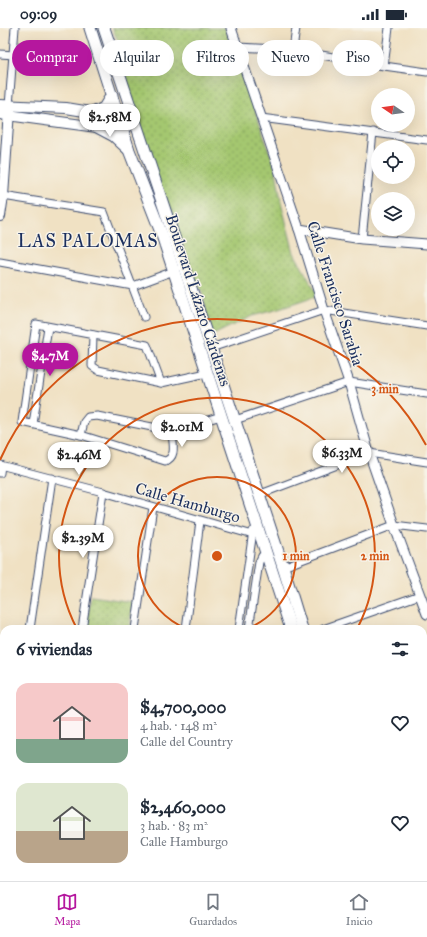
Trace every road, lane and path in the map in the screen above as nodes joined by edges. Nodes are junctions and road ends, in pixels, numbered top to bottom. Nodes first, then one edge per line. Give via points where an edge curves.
1 (15, 28) edge
2 (90, 28) edge
3 (104, 28) edge
4 (232, 28) edge
5 (296, 28) edge
6 (389, 28) edge
7 (15, 40) edge
8 (236, 40) edge
9 (294, 40) edge
10 (0, 54) edge
11 (12, 55) edge
12 (12, 65) edge
13 (384, 66) joint
14 (427, 72) edge
15 (247, 76) edge
16 (112, 96) junction
17 (3, 109) edge
18 (95, 112) junction
19 (132, 112) junction
20 (119, 115) junction
21 (261, 118) junction
22 (136, 124) junction
23 (97, 127) junction
24 (122, 127) junction
25 (371, 132) edge
26 (373, 132) joint
27 (427, 140) edge
28 (129, 150) junction
29 (3, 196) junction
30 (0, 216) edge
31 (299, 229) junction
32 (362, 239) junction
33 (427, 244) edge
34 (0, 262) edge
35 (174, 270) junction
36 (132, 286) junction
37 (324, 310) junction
38 (144, 317) dead end
39 (427, 326) edge
40 (48, 327) junction
41 (93, 335) junction
42 (211, 348) junction
43 (207, 373) junction
44 (349, 382) junction
45 (161, 383) junction
46 (427, 394) edge
47 (221, 416) junction
48 (235, 420) junction
49 (34, 424) junction
50 (172, 431) junction
51 (81, 435) junction
52 (369, 453) junction
53 (427, 462) edge
54 (1, 465) edge
55 (0, 473) edge
56 (52, 478) junction
57 (103, 492) junction
58 (258, 495) junction
59 (153, 507) junction
60 (255, 517) junction
61 (200, 521) junction
62 (394, 525) junction
63 (427, 529) edge
64 (253, 535) junction
65 (267, 554) junction
66 (282, 567) junction
67 (420, 595) junction
68 (427, 614) edge
69 (31, 625) edge
70 (83, 625) edge
71 (135, 625) edge
72 (187, 625) edge
73 (239, 625) edge
74 (250, 625) edge
75 (290, 625) edge
76 (301, 625) edge
77 (334, 625) edge

1 - 7 street
2 - 16 main road, Boulevard Lázaro Cárdenas
3 - 19 main road, Boulevard Lázaro Cárdenas
4 - 8 street, Calle Francisco Sarabia
5 - 9 street
6 - 13 street
10 - 11 street
12 - 17 street
13 - 14 street
15 - 21 street, Calle Francisco Sarabia
16 - 18 main road via 104,108
16 - 20 main road, Boulevard Lázaro Cárdenas
17 - 18 main road via 66,108
17 - 23 main road
17 - 29 main road
18 - 20 main road
19 - 20 main road
19 - 22 main road, Boulevard Lázaro Cárdenas
20 - 24 main road, Boulevard Lázaro Cárdenas
21 - 25 street
21 - 31 street, Calle Francisco Sarabia
22 - 24 main road
22 - 42 main road, Boulevard Lázaro Cárdenas
23 - 24 main road
23 - 28 main road via 114,136
24 - 28 main road, Boulevard Lázaro Cárdenas
26 - 27 street
26 - 32 street
28 - 35 main road, Boulevard Lázaro Cárdenas
29 - 30 main road
29 - 36 street via 104,212
31 - 32 street
31 - 37 street, Calle Francisco Sarabia
32 - 33 street
34 - 36 street
35 - 36 street
35 - 43 main road, Boulevard Lázaro Cárdenas
36 - 38 street
37 - 39 street
37 - 42 street
37 - 44 street, Calle Francisco Sarabia
40 - 41 street
40 - 49 street
40 - 49 street via 36,324 22,422
41 - 45 street via 147,345
41 - 45 street via 94,369
42 - 48 main road, Boulevard Lázaro Cárdenas
43 - 45 street
43 - 47 main road, Boulevard Lázaro Cárdenas
44 - 46 street
44 - 48 street
44 - 52 street, Calle Francisco Sarabia
47 - 50 street
47 - 60 main road, Boulevard Lázaro Cárdenas
48 - 58 main road, Boulevard Lázaro Cárdenas
49 - 51 street
50 - 51 street via 97,416 88,417
50 - 51 street via 173,456 165,461
52 - 53 street
52 - 58 street
52 - 62 street, Calle Francisco Sarabia
54 - 55 street
54 - 56 street, Calle Hamburgo
56 - 57 street, Calle Hamburgo
56 - 69 street
57 - 59 street, Calle Hamburgo
57 - 70 street
58 - 66 main road, Boulevard Lázaro Cárdenas
59 - 61 street, Calle Hamburgo
59 - 71 street
60 - 64 street
60 - 65 main road, Boulevard Lázaro Cárdenas
61 - 64 street, Calle Hamburgo
61 - 72 street
62 - 63 street
62 - 66 street
62 - 67 street, Calle Francisco Sarabia
64 - 73 street
65 - 74 street via 262,556 259,562
65 - 75 main road, Boulevard Lázaro Cárdenas
66 - 76 main road, Boulevard Lázaro Cárdenas
67 - 68 street, Calle Francisco Sarabia
67 - 77 street

